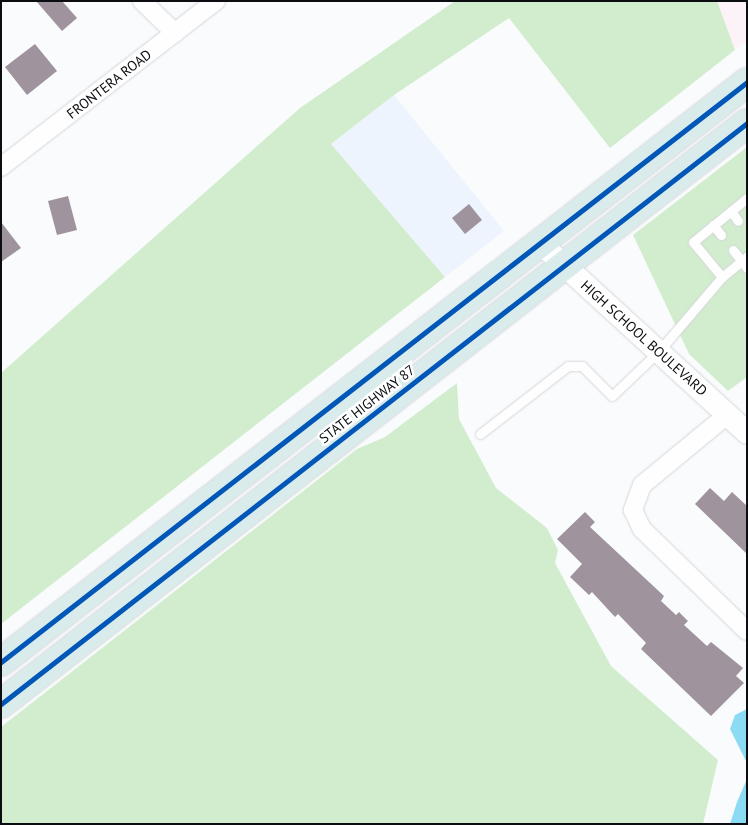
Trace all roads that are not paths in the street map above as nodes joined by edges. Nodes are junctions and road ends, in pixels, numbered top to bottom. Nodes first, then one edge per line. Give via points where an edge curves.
1 (142, 1) edge
2 (216, 1) edge
3 (175, 33) junction
4 (747, 82) edge
5 (747, 123) edge
6 (1, 167) edge
7 (746, 199) edge
8 (731, 211) junction
9 (738, 221) dead end
10 (713, 225) junction
11 (721, 235) dead end
12 (540, 243) junction
13 (733, 250) dead end
14 (745, 262) edge
15 (563, 267) junction
16 (722, 277) junction
17 (659, 351) junction
18 (728, 415) junction
19 (747, 433) edge
20 (480, 434) dead end
21 (747, 631) edge
22 (1, 662) edge
23 (41, 672) junction
24 (1, 692) edge
25 (1, 704) edge

1 - 3 street
2 - 3 street, FRONTERA ROAD
3 - 6 street, FRONTERA ROAD
4 - 12 highway
5 - 15 highway, STATE HIGHWAY 87
7 - 8 lane
8 - 9 lane
8 - 10 lane
10 - 11 lane
10 - 16 lane via 693,242
12 - 15 street, HIGH SCHOOL BOULEVARD
12 - 22 highway
13 - 14 lane
14 - 16 lane
15 - 17 street, HIGH SCHOOL BOULEVARD
15 - 23 highway, STATE HIGHWAY 87
16 - 17 lane
17 - 18 street, HIGH SCHOOL BOULEVARD
17 - 20 lane via 612,396 582,366 568,366
18 - 19 street, HIGH SCHOOL BOULEVARD
18 - 21 street via 642,485 633,510 642,529
23 - 24 street
23 - 25 highway, STATE HIGHWAY 87

